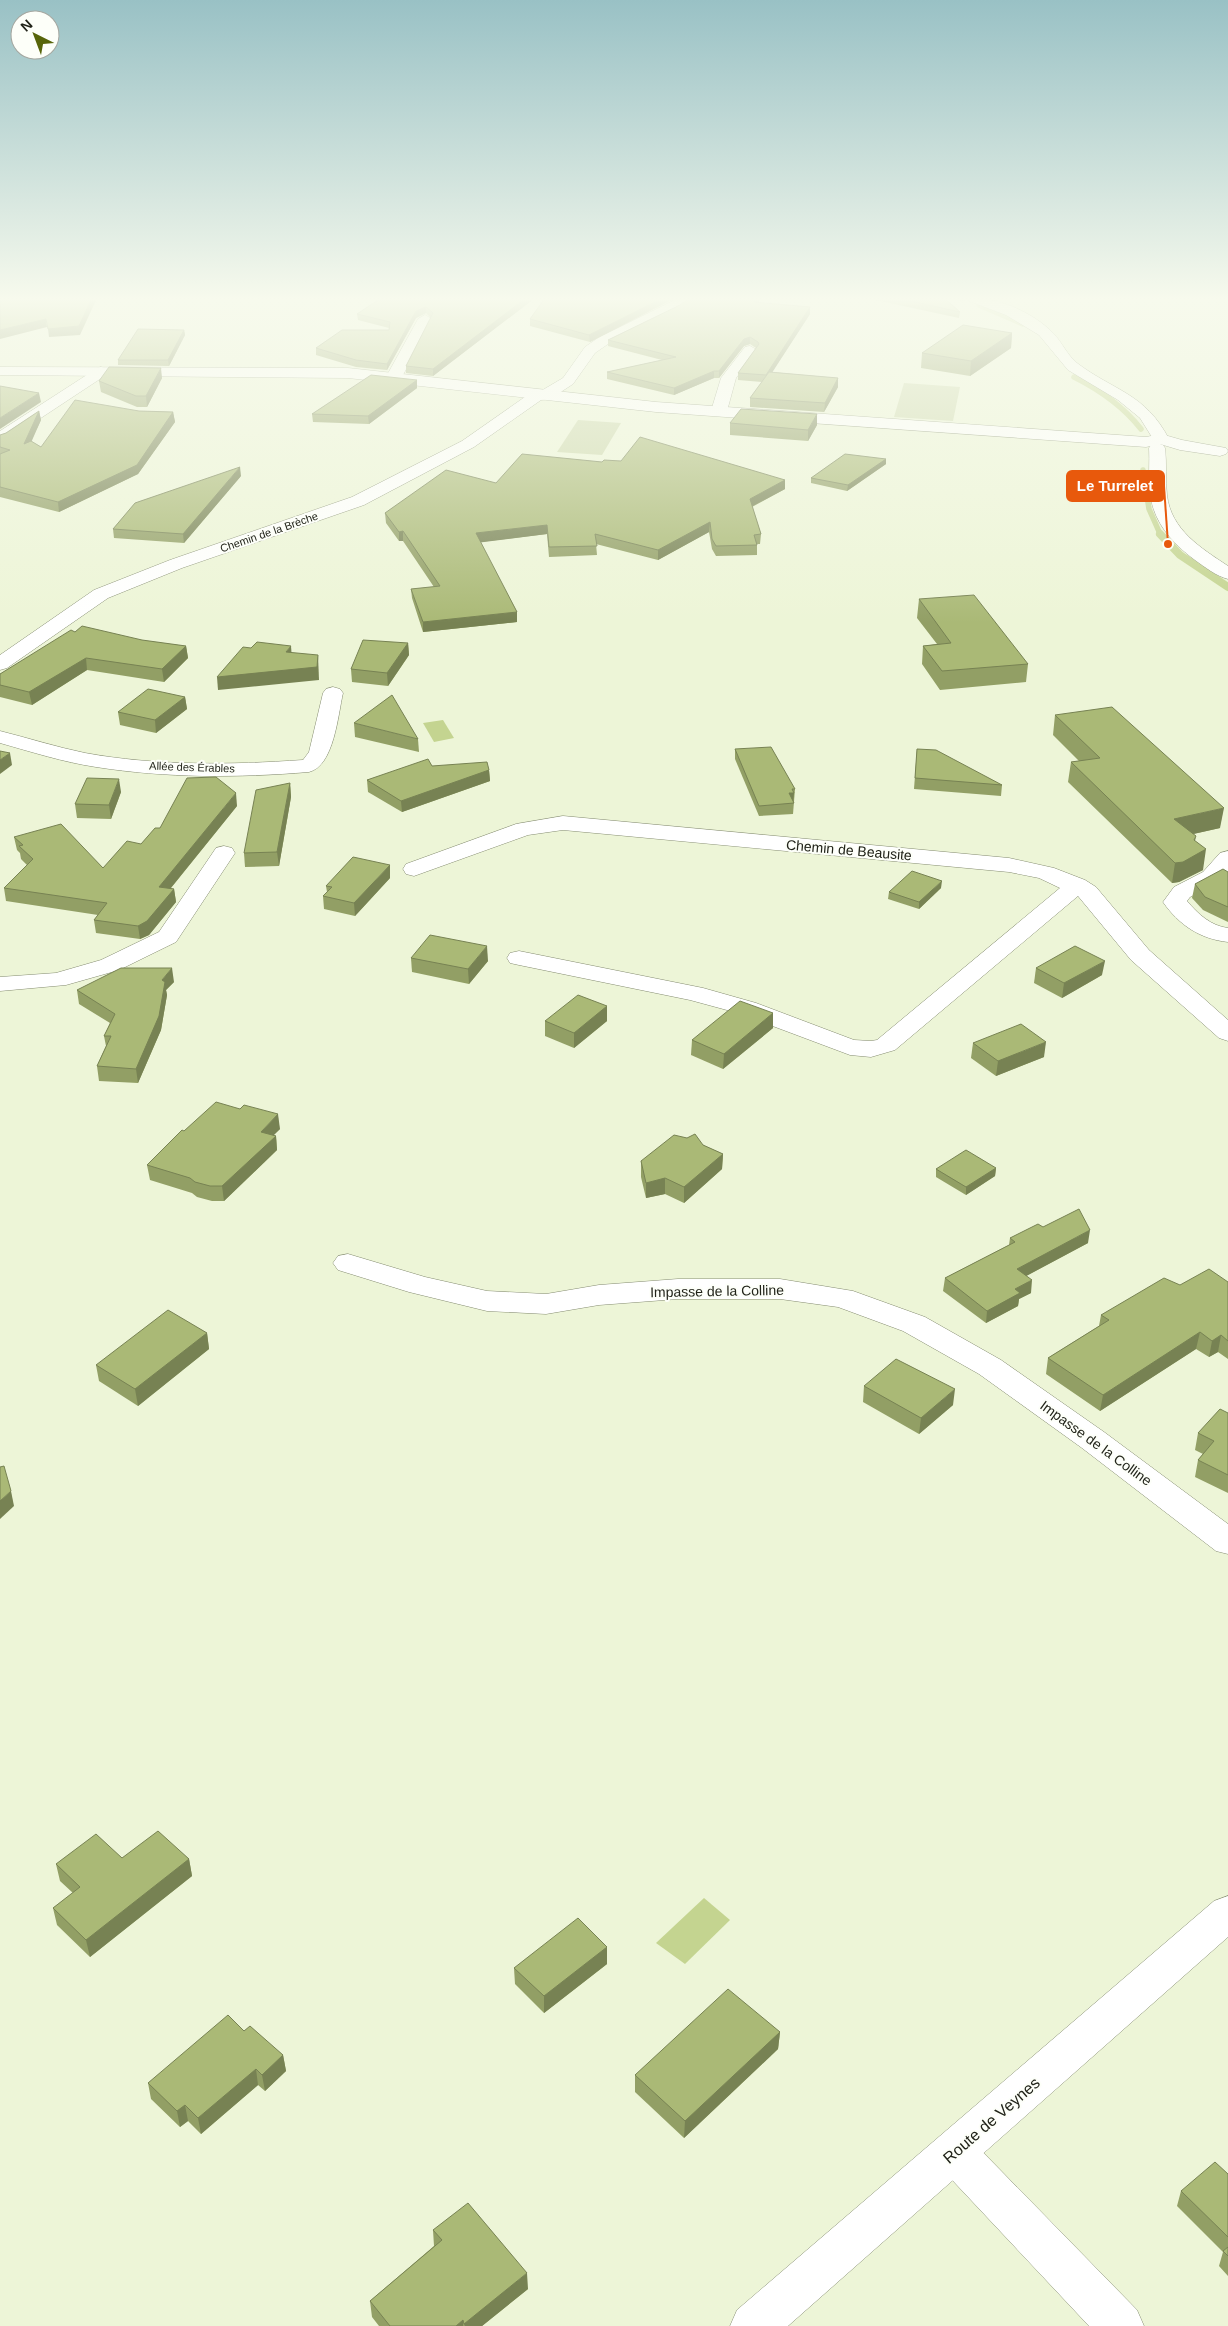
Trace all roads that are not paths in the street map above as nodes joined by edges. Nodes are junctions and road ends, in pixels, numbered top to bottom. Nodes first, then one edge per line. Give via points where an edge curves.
1 (48, 407) edge
2 (524, 407) edge
3 (669, 407) edge
4 (720, 407) edge
5 (1134, 407) edge
6 (719, 411) junction
7 (0, 438) edge
8 (1160, 444) junction
9 (1224, 451) edge
10 (1228, 574) edge
11 (0, 664) edge
12 (333, 694) dead end
13 (0, 737) edge
14 (224, 853) dead end
15 (1228, 858) edge
16 (414, 868) dead end
17 (1077, 885) junction
18 (1228, 935) edge
19 (519, 958) dead end
20 (0, 984) edge
21 (1228, 1033) edge
22 (348, 1263) dead end
23 (1228, 1542) edge
24 (1228, 1913) edge
25 (954, 2152) junction
26 (753, 2326) edge
27 (1121, 2326) edge

1 - 7 street
2 - 11 street, Chemin de la Brèche via 468,444 358,501 176,564 101,594
3 - 6 street
4 - 6 street
5 - 8 street via 1151,422
6 - 8 street
8 - 9 street
8 - 10 street via 1159,498 1170,528 1183,542
12 - 13 street, Allée des Érables via 319,753 309,766 214,769 123,764 94,761
14 - 20 street via 168,937 110,965 57,980
15 - 18 street via 1211,877 1182,892 1175,902 1203,929 1212,934
16 - 17 street, Chemin de Beausite via 524,830 563,823 1009,865 1046,873
17 - 19 street via 886,1045 872,1049 850,1046 747,1008 694,993
17 - 21 street, Chemin de Beausite via 1088,892 1140,955
22 - 23 street, Impasse de la Colline via 419,1286 487,1301 546,1304 599,1295 678,1289 780,1289 843,1298 914,1324 990,1367
24 - 25 street, Route de Veynes
25 - 26 street, Route de Veynes
25 - 27 street

